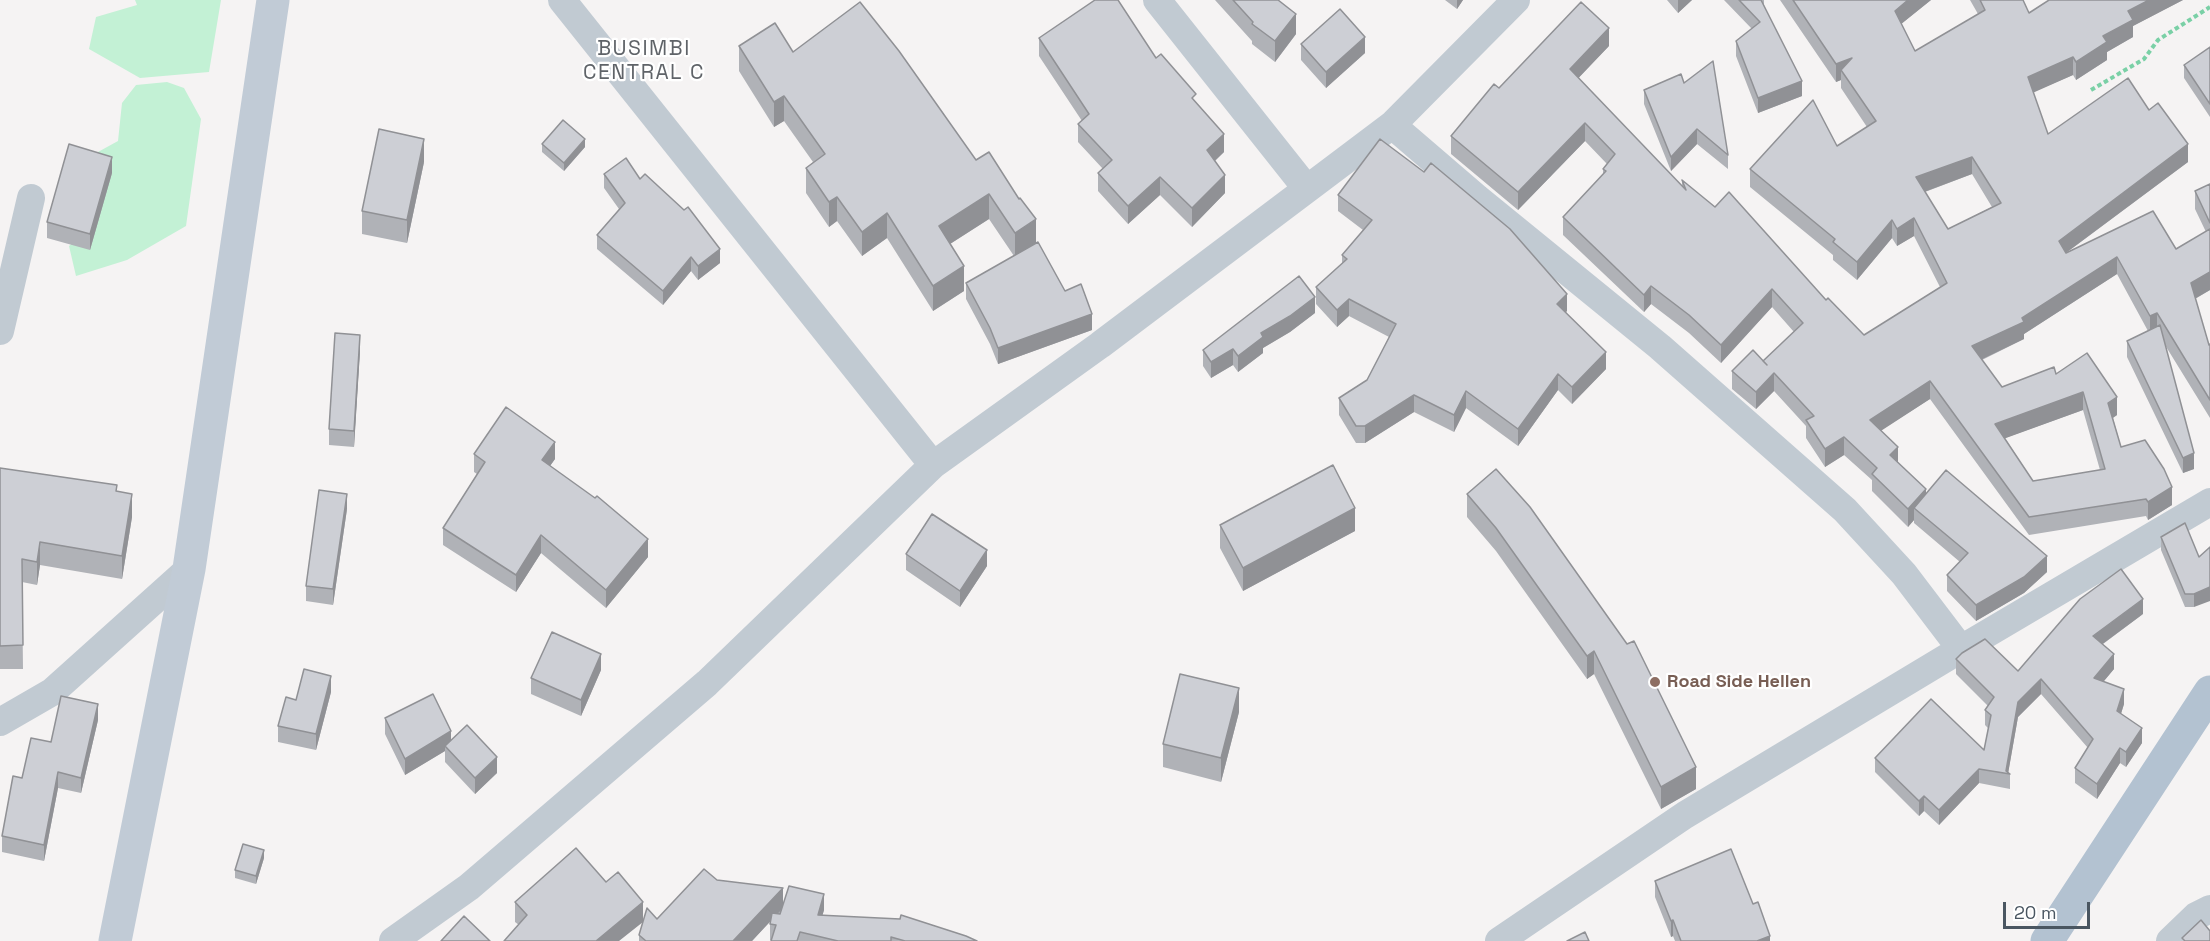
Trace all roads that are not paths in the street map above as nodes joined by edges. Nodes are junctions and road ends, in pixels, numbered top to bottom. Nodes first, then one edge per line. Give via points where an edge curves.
1 (273, 0) edge
2 (561, 0) edge
3 (1157, 0) edge
4 (1516, 0) edge
5 (1392, 125) junction
6 (1306, 189) junction
7 (31, 198) dead end
8 (0, 331) edge
9 (933, 465) junction
10 (2210, 502) edge
11 (189, 569) junction
12 (1961, 649) junction
13 (2210, 692) edge
14 (0, 722) edge
15 (2210, 909) edge
16 (115, 941) edge
17 (393, 941) edge
18 (1499, 941) edge
19 (2048, 941) edge
20 (2170, 941) edge

1 - 11 main road
2 - 9 street
3 - 6 street
4 - 5 street
5 - 6 street
5 - 12 street via 1660,347 1845,510 1904,574
6 - 9 street
7 - 8 street
9 - 17 street via 707,683 469,887
10 - 12 street
11 - 14 street via 52,692
11 - 16 main road
12 - 18 street via 1685,815
13 - 19 main road
15 - 20 street via 2196,916

